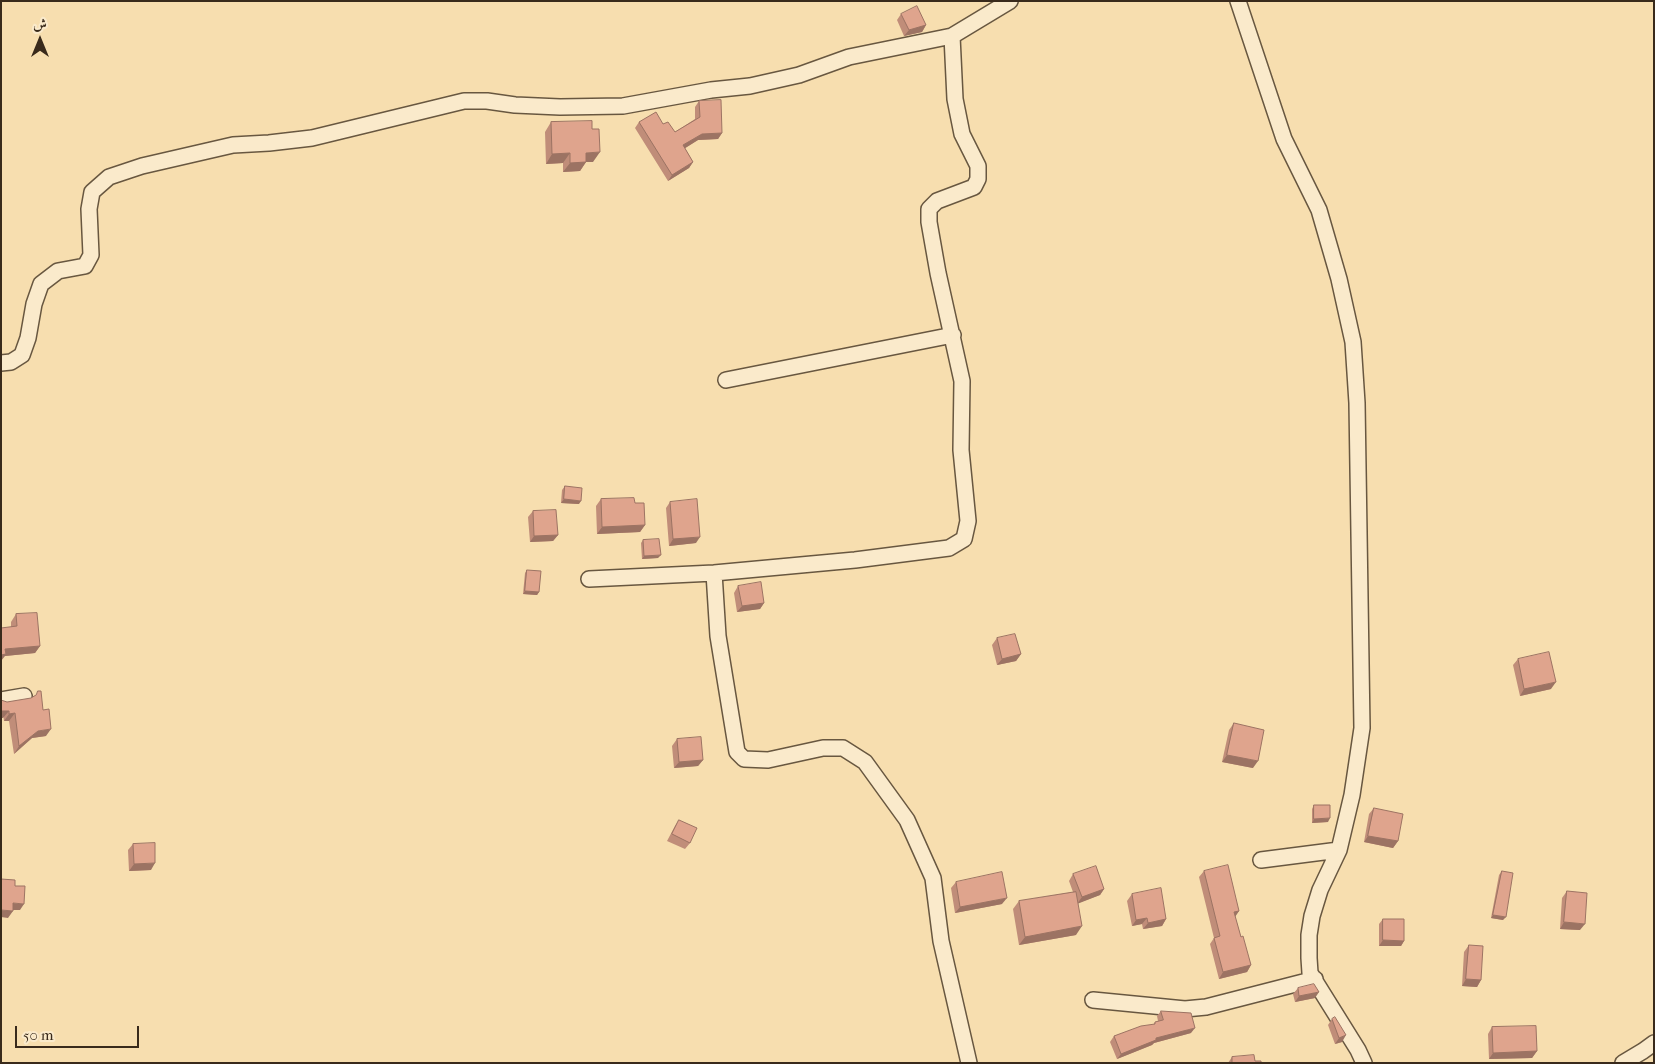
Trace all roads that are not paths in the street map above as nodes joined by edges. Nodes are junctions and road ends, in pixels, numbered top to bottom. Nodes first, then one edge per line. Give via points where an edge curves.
1 (1010, 1) edge
2 (1238, 1) edge
3 (952, 36) junction
4 (952, 335) junction
5 (1, 363) edge
6 (726, 380) dead end
7 (714, 573) junction
8 (589, 579) dead end
9 (24, 696) dead end
10 (1, 700) edge
11 (1338, 850) junction
12 (1261, 860) dead end
13 (1315, 979) junction
14 (1093, 1000) dead end
15 (1654, 1043) edge
16 (969, 1063) edge
17 (1364, 1063) edge
18 (1622, 1063) edge

1 - 3 street
2 - 11 street via 1284,139 1319,210 1354,342 1362,728 1352,795
3 - 4 street via 957,107 962,134 978,166 978,179 974,186 937,201 929,209 938,273
3 - 5 street via 849,57 799,76 623,106 560,107 464,101 312,138 233,146 142,166 109,177 92,192 89,208 91,255 85,266 58,271 41,284 22,355
4 - 6 street
4 - 7 street via 962,381 961,450 968,521 964,539 949,548
7 - 8 street
7 - 16 street via 718,636 737,752 744,759 768,760 823,748 843,748 864,762 907,820 932,878 941,941
9 - 10 street
11 - 12 street
11 - 13 street via 1312,916 1309,958 1310,973
13 - 14 street via 1206,1007 1185,1009
13 - 17 street
15 - 18 street

